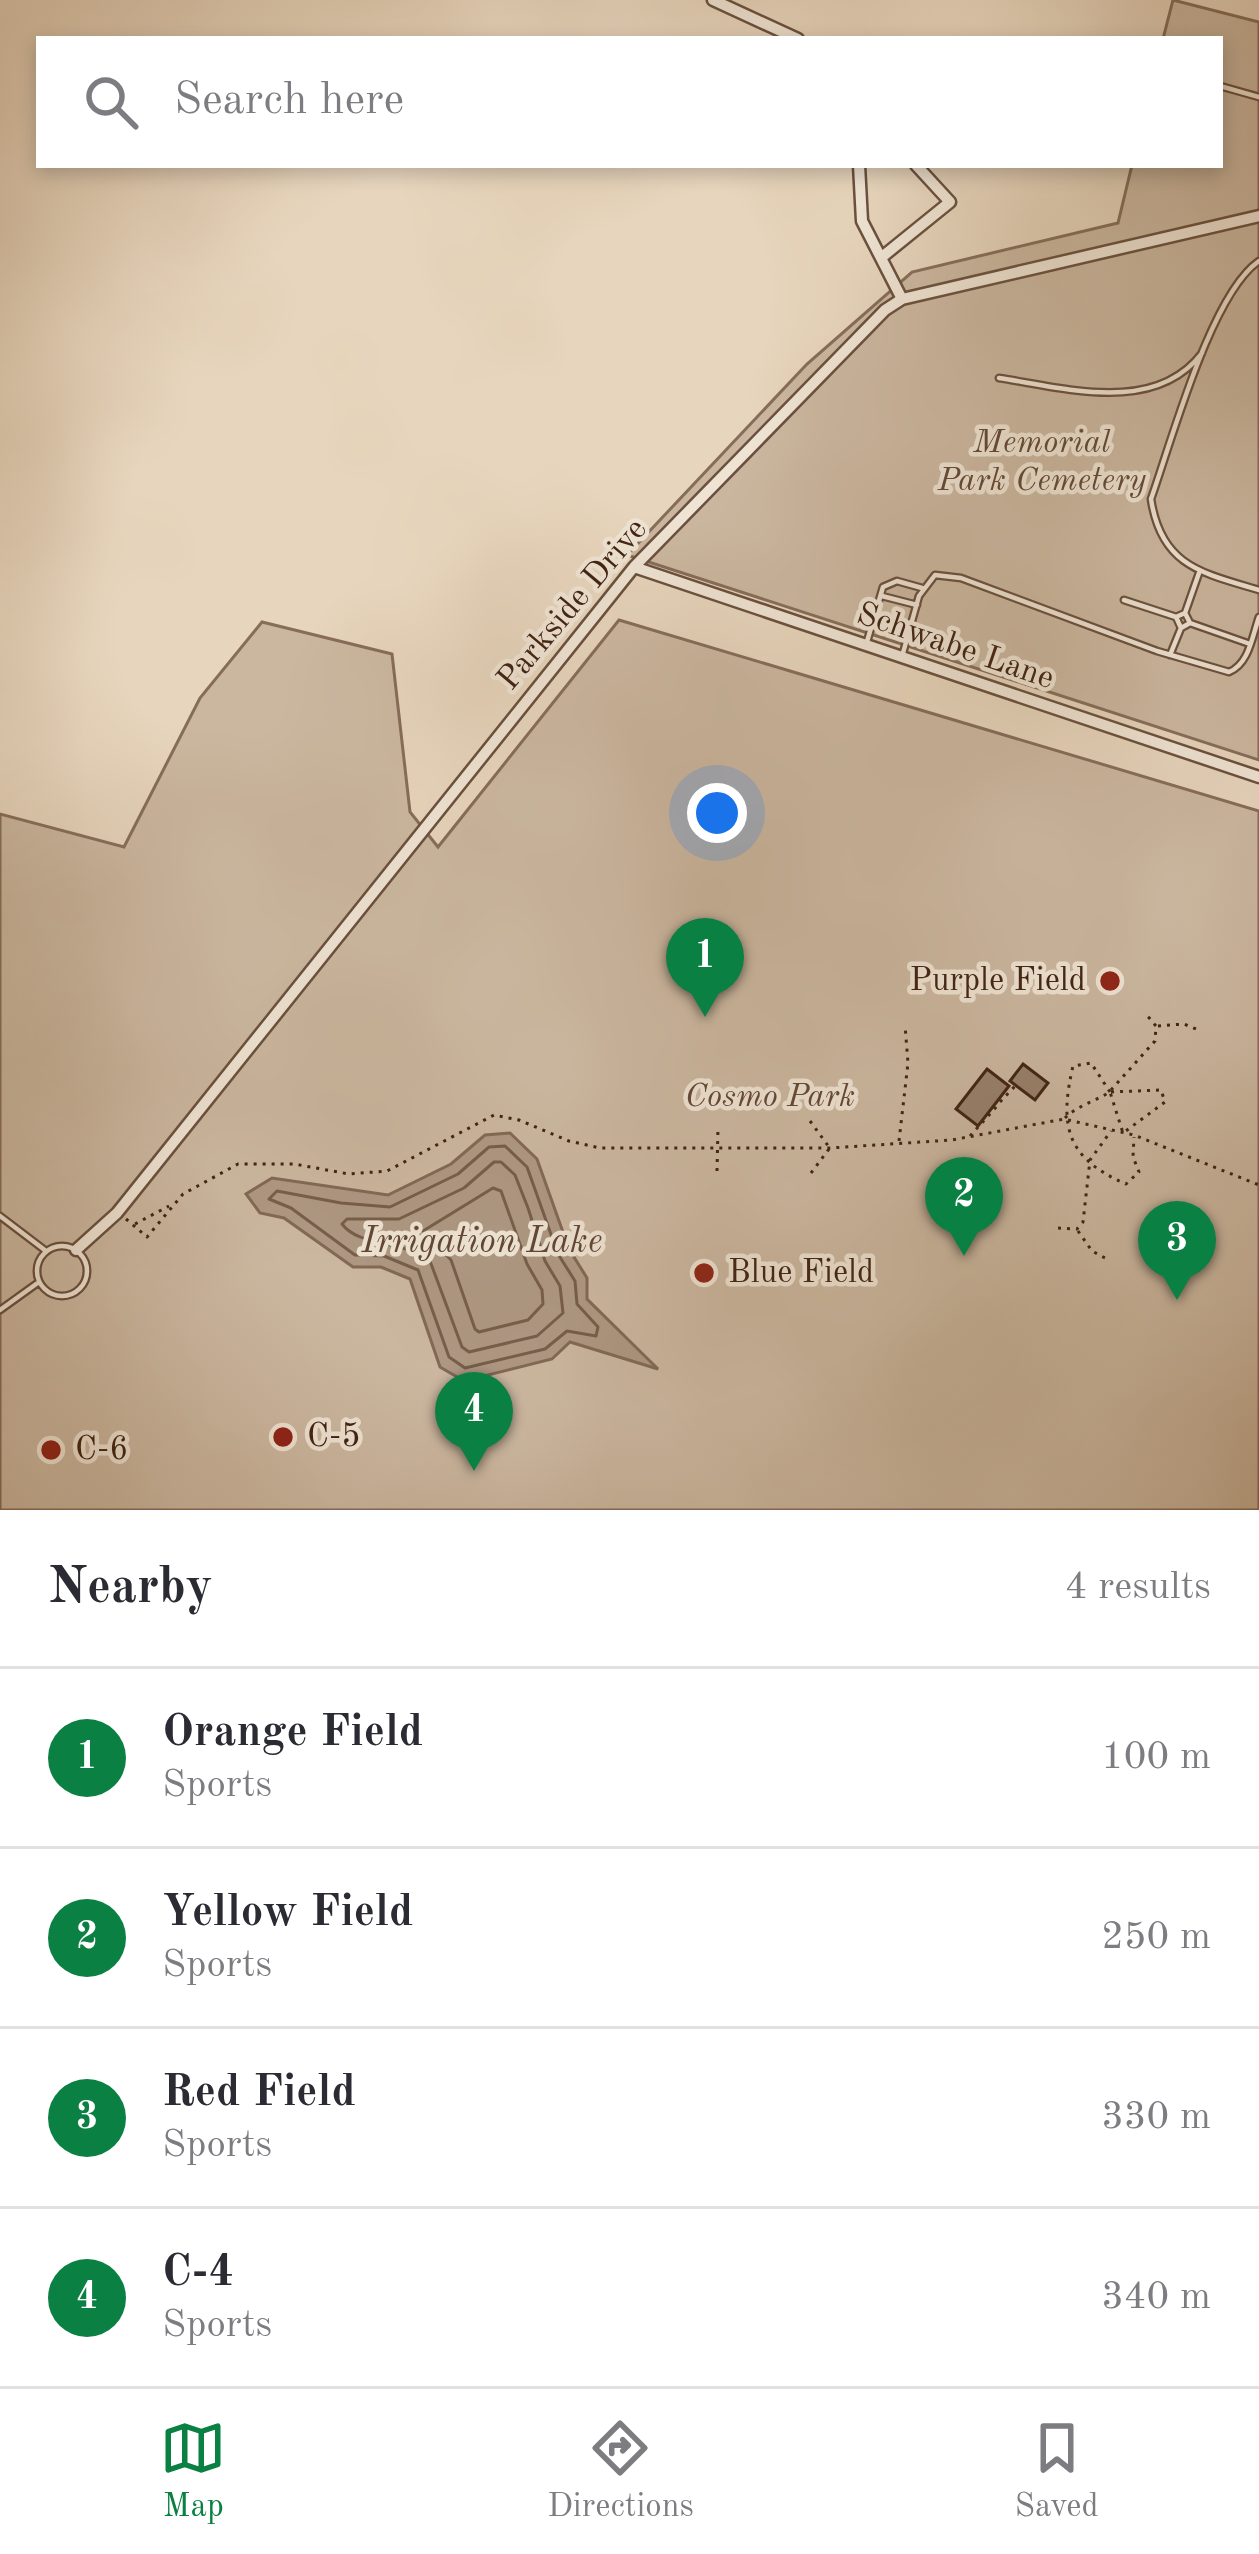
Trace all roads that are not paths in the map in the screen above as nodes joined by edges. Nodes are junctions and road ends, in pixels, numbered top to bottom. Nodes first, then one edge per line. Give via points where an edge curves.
1 (713, 0) edge
2 (791, 36) edge
3 (1223, 87) edge
4 (1259, 97) edge
5 (859, 168) edge
6 (919, 168) edge
7 (1259, 216) edge
8 (882, 257) junction
9 (1259, 261) edge
10 (902, 298) junction
11 (1206, 349) junction
12 (999, 378) dead end
13 (634, 567) junction
14 (1200, 572) junction
15 (924, 588) junction
16 (1259, 590) edge
17 (880, 596) junction
18 (1124, 600) dead end
19 (917, 605) junction
20 (1185, 613) junction
21 (1177, 617) junction
22 (1259, 617) edge
23 (1190, 623) junction
24 (872, 625) junction
25 (1180, 628) junction
26 (908, 636) junction
27 (1250, 644) junction
28 (866, 645) junction
29 (1170, 655) junction
30 (902, 657) junction
31 (1259, 777) edge
32 (0, 1216) edge
33 (76, 1250) junction
34 (46, 1251) junction
35 (39, 1282) junction
36 (0, 1310) edge

1 - 2 street
3 - 4 lane
5 - 8 street via 862,221
6 - 8 street via 950,202
7 - 10 street, Parkside Drive
8 - 10 street
9 - 11 lane via 1223,304
10 - 13 street, Parkside Drive
11 - 12 lane via 1176,380 1150,388 1106,393
11 - 14 lane via 1151,499 1174,554
13 - 28 street, Schwabe Lane
13 - 33 street, Parkside Drive via 117,1213
14 - 16 lane
14 - 20 lane
15 - 17 lane via 888,582
15 - 19 lane
15 - 29 lane via 935,575 961,578
17 - 19 lane
17 - 24 lane
18 - 21 lane
19 - 26 lane
20 - 21 lane
20 - 23 lane
21 - 25 lane
22 - 27 lane
23 - 25 lane
23 - 27 lane
24 - 26 lane
24 - 28 lane
25 - 29 lane
26 - 30 lane
27 - 29 lane via 1229,672
28 - 30 street, Schwabe Lane
30 - 31 street, Schwabe Lane
32 - 34 lane
33 - 34 lane
33 - 35 lane via 86,1270 76,1291 59,1295
34 - 35 lane
35 - 36 lane

